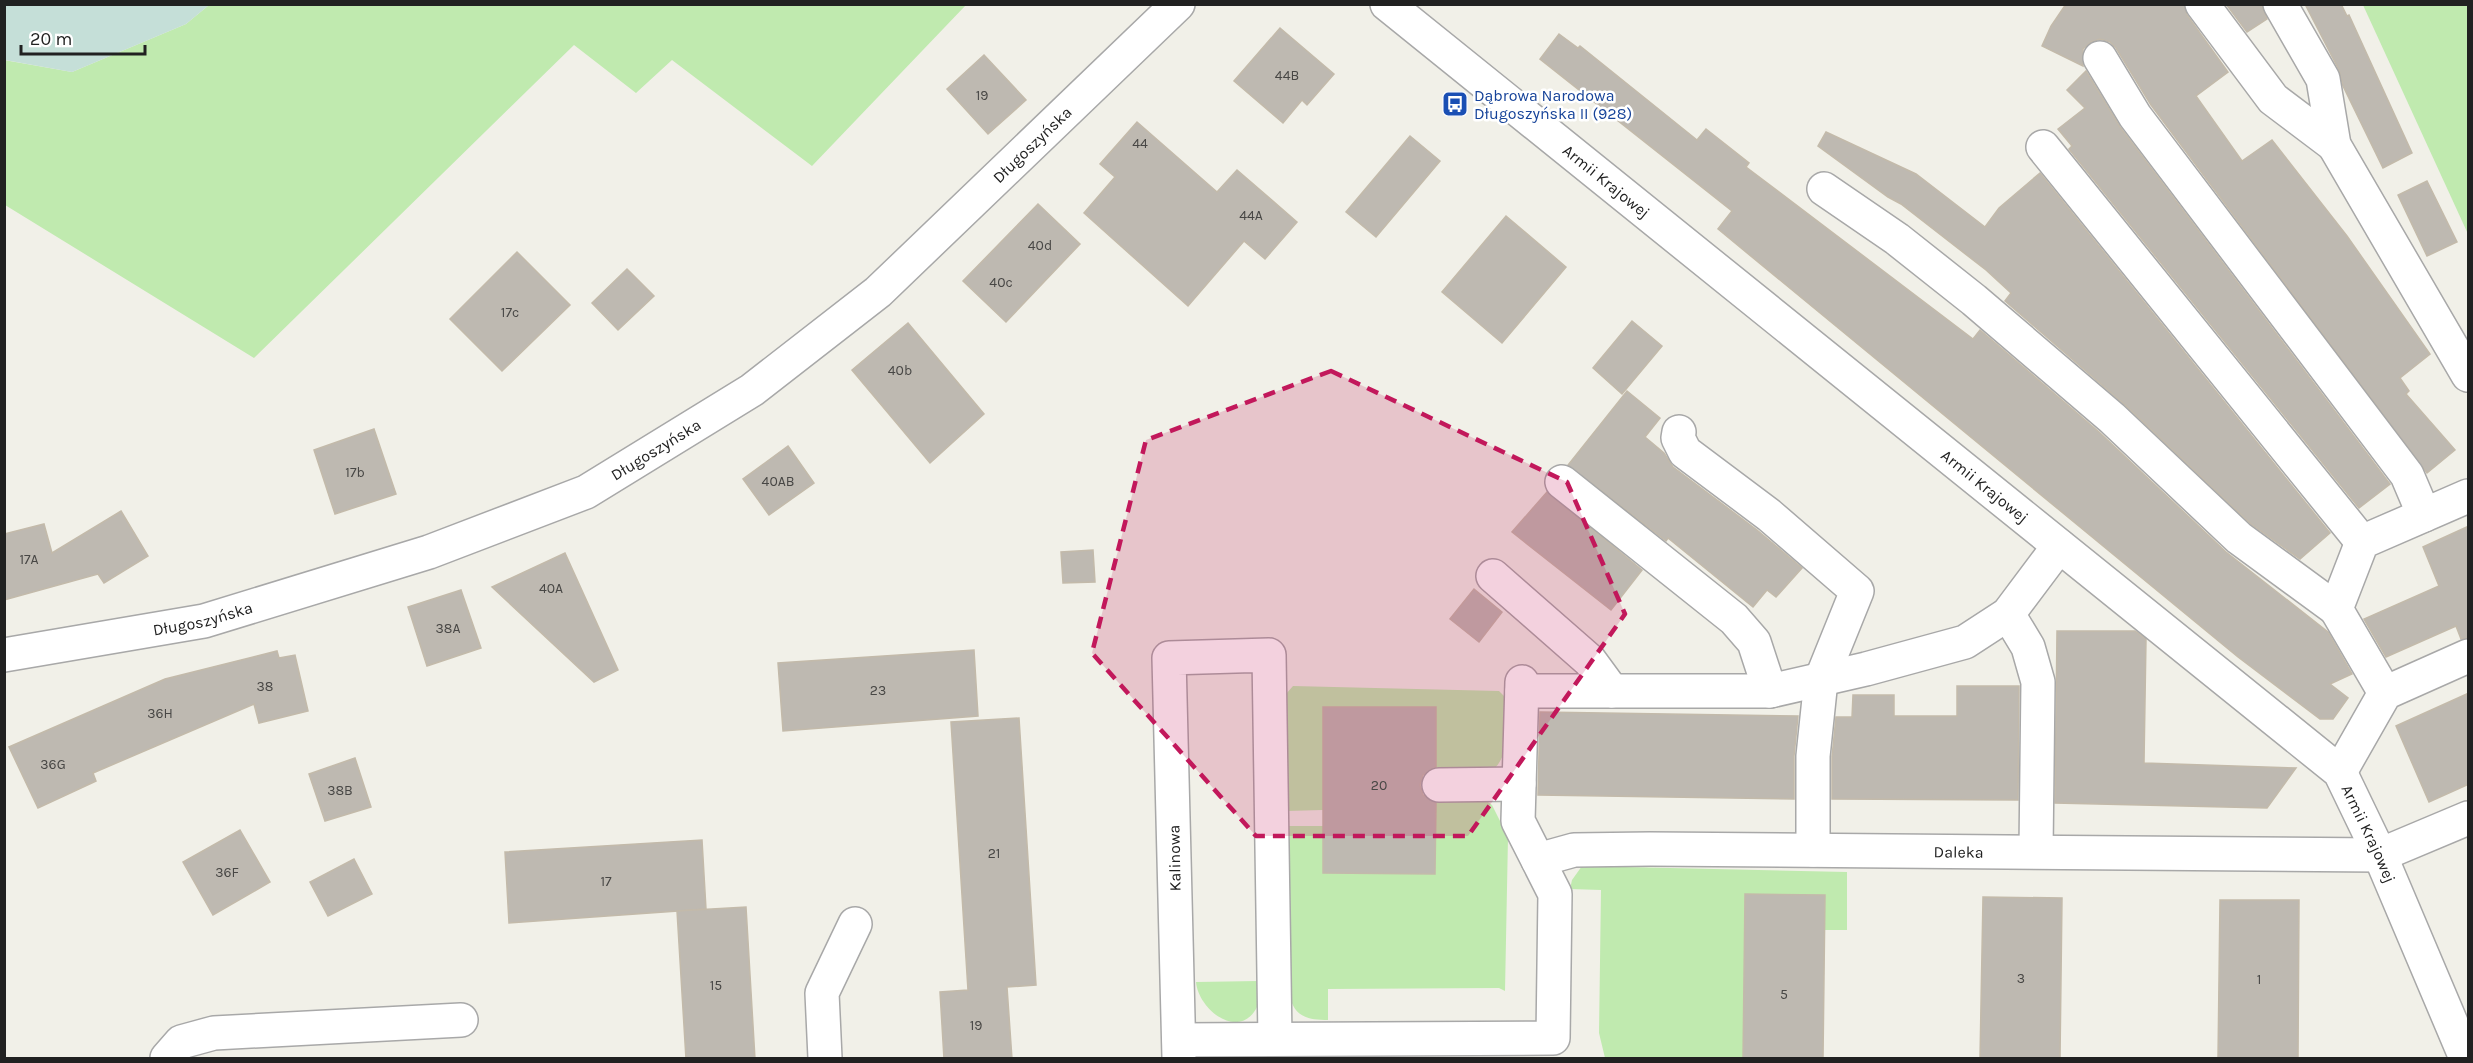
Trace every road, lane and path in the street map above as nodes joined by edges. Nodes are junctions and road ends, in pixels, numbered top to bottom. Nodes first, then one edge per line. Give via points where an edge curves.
1 (1178, 4) edge
2 (1387, 4) edge
3 (2202, 4) edge
4 (2280, 4) edge
5 (2100, 58) dead end
6 (2334, 145) junction
7 (2043, 147) dead end
8 (1824, 189) dead end
9 (2469, 375) edge
10 (1679, 432) dead end
11 (1562, 482) dead end
12 (2469, 496) edge
13 (2424, 515) junction
14 (2362, 542) junction
15 (2059, 546) junction
16 (1493, 576) dead end
17 (2336, 609) junction
18 (2008, 614) junction
19 (4, 655) edge
20 (2469, 656) edge
21 (1821, 680) junction
22 (1612, 691) junction
23 (1770, 691) junction
24 (2385, 693) junction
25 (2340, 772) junction
26 (1519, 784) junction
27 (1439, 785) dead end
28 (2469, 818) edge
29 (1813, 850) junction
30 (2036, 851) junction
31 (2380, 855) junction
32 (1538, 860) junction
33 (855, 924) dead end
34 (461, 1020) dead end
35 (1275, 1039) junction
36 (1555, 1048) edge
37 (1179, 1049) edge
38 (1352, 1049) edge
39 (167, 1059) edge
40 (825, 1059) edge
41 (2466, 1059) edge

1 - 19 street, Długoszyńska via 878,292 752,390 586,492 429,552 204,621
2 - 15 street, Armii Krajowej
3 - 6 street via 2273,99
4 - 6 street via 2323,79
5 - 13 street via 2135,116 2407,475
6 - 9 street
7 - 14 street
8 - 17 street via 1897,239 1974,300 2112,418 2239,537
10 - 21 street via 1685,452 1769,515 1857,591
11 - 23 street via 1734,619 1754,642
12 - 13 street
13 - 14 street
14 - 17 street
15 - 18 street
15 - 25 street, Armii Krajowej
16 - 22 street via 1590,661
17 - 24 street
18 - 21 street via 1965,642
18 - 30 street via 2028,647 2038,682
20 - 24 street
21 - 23 street
21 - 29 street via 1813,756
22 - 23 street
22 - 26 street via 1522,686
24 - 25 street
25 - 31 street, Armii Krajowej
26 - 27 street
26 - 32 street via 1518,821
28 - 31 street
29 - 30 street, Daleka
29 - 32 street, Daleka via 1574,850
30 - 31 street, Daleka
31 - 41 street, Armii Krajowej
32 - 36 street via 1555,894
33 - 40 street via 822,993
34 - 39 street via 214,1033 181,1042
35 - 37 street
35 - 37 street, Kalinowa via 1269,655 1169,658
35 - 38 street
36 - 38 street

